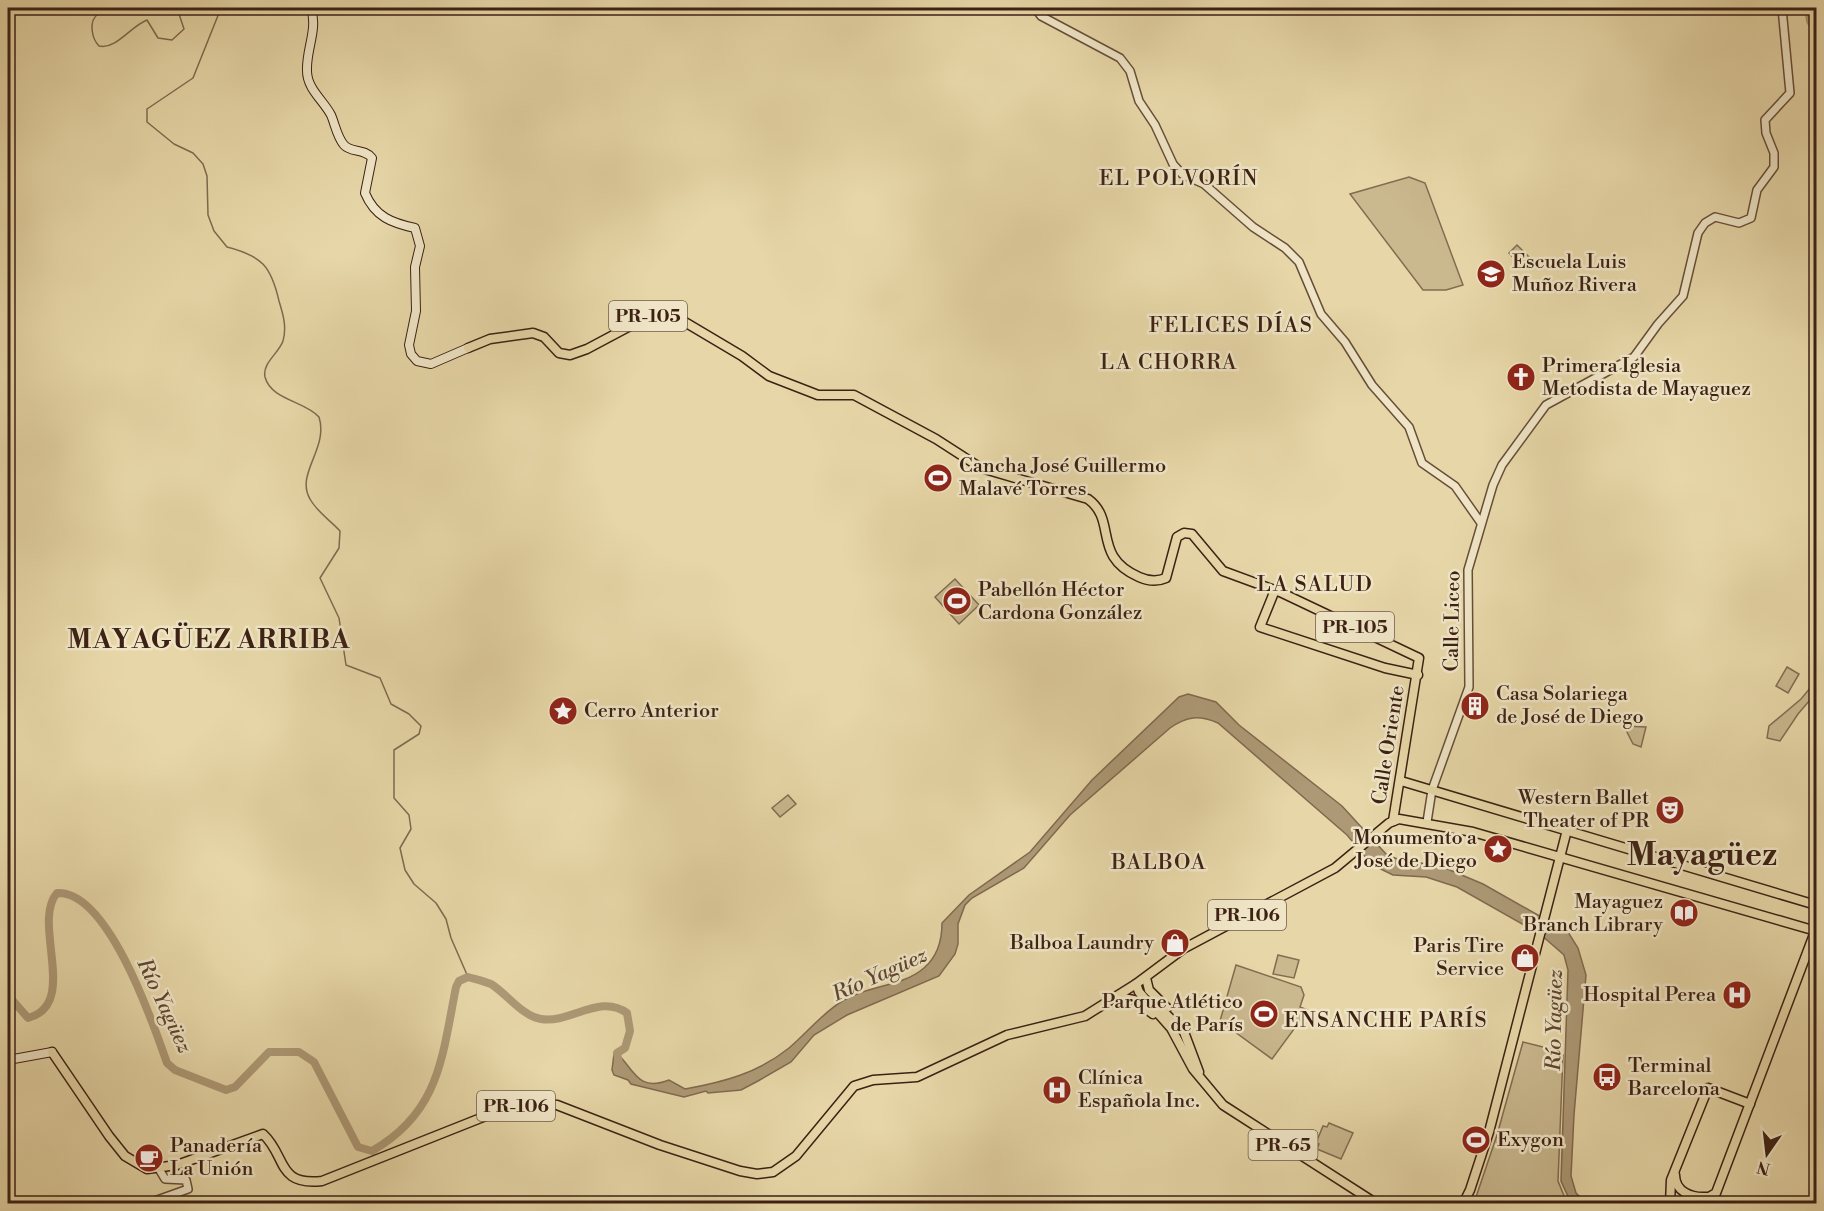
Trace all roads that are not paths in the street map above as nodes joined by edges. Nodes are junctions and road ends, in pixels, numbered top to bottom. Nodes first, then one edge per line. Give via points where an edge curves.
1 (311, 8) edge
2 (1035, 8) edge
3 (1782, 8) edge
4 (468, 348) joint
5 (1481, 523) junction
6 (1275, 590) junction
7 (1418, 675) junction
8 (1401, 781) junction
9 (1432, 790) junction
10 (1393, 821) junction
11 (1427, 822) junction
12 (1567, 830) junction
13 (1560, 857) junction
14 (1816, 905) edge
15 (1816, 930) edge
16 (1146, 978) junction
17 (1140, 987) junction
18 (1117, 997) junction
19 (1165, 1021) junction
20 (1175, 1022) junction
21 (52, 1052) joint
22 (8, 1060) edge
23 (1199, 1074) junction
24 (1750, 1104) junction
25 (159, 1169) junction
26 (1675, 1169) junction
27 (1711, 1197) junction
28 (146, 1203) edge
29 (1377, 1203) edge
30 (1465, 1203) edge
31 (1670, 1203) edge
32 (1696, 1203) edge

1 - 4 main road, PR-105 via 314,26 306,69 312,89 330,113 343,144 372,158 365,193 377,212 391,223 415,228 419,237 411,354 422,363 434,364
2 - 5 street via 1041,16 1120,58 1130,71 1139,101 1173,164 1182,174 1204,184 1299,262 1321,314 1345,342 1372,385 1409,427 1422,464 1455,486
3 - 5 street, Calle Liceo via 1790,93 1765,120 1774,166 1757,190 1751,218 1739,223 1715,217 1705,223 1697,238 1683,296 1630,360 1546,405 1502,465
4 - 6 main road, PR-105 via 490,339 533,333 544,337 559,353 570,355 643,318 671,316 727,347 763,373 814,394 854,395 981,468 1088,499 1101,517 1117,565 1143,579 1158,582 1166,578 1176,539 1187,533 1194,536 1223,571
5 - 9 street, Calle Liceo via 1468,570 1469,687
6 - 7 main road, PR-105 via 1419,658
6 - 7 main road, PR-105 via 1260,627
7 - 8 main road, Calle Oriente
8 - 9 main road
8 - 10 main road, Calle Oriente
9 - 11 street, Calle Liceo
9 - 12 main road
10 - 11 main road
10 - 16 main road, PR-106 via 1335,868 1183,949
11 - 13 main road
12 - 13 main road
12 - 14 main road
13 - 15 main road
13 - 30 main road via 1489,1132
15 - 24 main road
16 - 17 main road, PR-106
16 - 20 main road via 1149,990 1174,1016
17 - 18 main road, PR-106
17 - 19 main road, PR-65 via 1139,993
17 - 20 main road, PR-65
18 - 19 main road via 1134,1000
18 - 25 main road, PR-106 via 1085,1016 1007,1035 917,1077 860,1083 834,1108 796,1156 769,1173 720,1165 557,1105 536,1103 501,1110 322,1181 309,1183 284,1171 263,1134
19 - 23 main road, PR-65
20 - 23 main road, PR-65 via 1184,1032
21 - 22 main road
21 - 25 main road via 125,1156 147,1169
23 - 29 main road, PR-65 via 1223,1105 1245,1121
24 - 26 main road via 1708,1088
24 - 27 main road via 1716,1193
25 - 28 street via 165,1179 186,1180 188,1189
26 - 27 main road via 1675,1180 1683,1191 1694,1197
26 - 31 main road
27 - 32 main road

